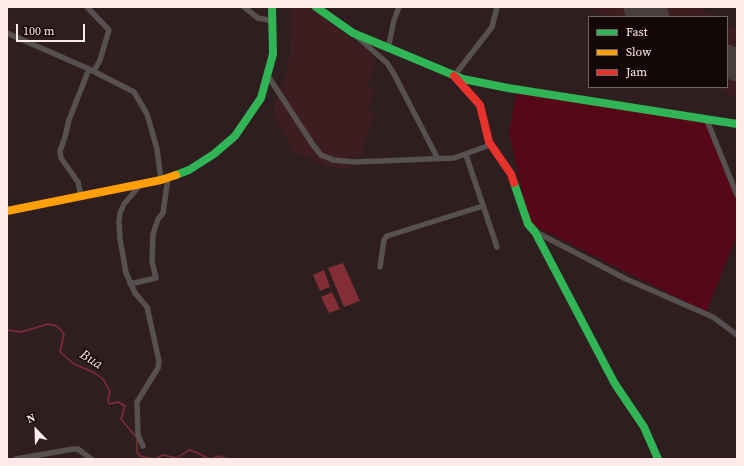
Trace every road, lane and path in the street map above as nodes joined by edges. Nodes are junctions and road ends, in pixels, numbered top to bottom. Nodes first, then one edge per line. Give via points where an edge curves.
1 (87, 7) edge
2 (244, 7) edge
3 (316, 7) edge
4 (399, 7) edge
5 (496, 7) edge
6 (274, 12) edge
7 (7, 33) edge
8 (353, 34) junction
9 (388, 49) junction
10 (92, 70) junction
11 (268, 76) junction
12 (454, 76) junction
13 (706, 118) junction
14 (737, 124) edge
15 (490, 145) junction
16 (466, 155) junction
17 (438, 159) junction
18 (165, 179) junction
19 (140, 185) junction
20 (737, 195) edge
21 (81, 197) junction
22 (483, 206) junction
23 (7, 211) edge
24 (534, 230) junction
25 (497, 247) dead end
26 (380, 267) dead end
27 (130, 284) junction
28 (737, 335) edge
29 (143, 446) dead end
30 (16, 459) edge
31 (91, 459) edge
32 (658, 459) edge

1 - 10 street via 109,30 100,60
2 - 6 street via 258,18
3 - 8 main road
4 - 9 street
5 - 12 street via 492,27
6 - 11 main road via 274,42
7 - 10 street
8 - 9 main road
8 - 17 street via 387,63
9 - 12 main road
10 - 18 street via 134,92 147,114
10 - 21 street via 69,120 60,150 61,158 78,182
11 - 17 street via 321,155 332,160 355,162
11 - 18 main road via 260,98 235,136 202,163
12 - 13 main road via 508,88
12 - 15 main road via 480,105
13 - 14 main road
13 - 20 street
15 - 16 street
15 - 24 main road via 511,174 528,224
16 - 17 street
16 - 22 street
18 - 19 main road
18 - 27 street via 163,213 153,234 152,261 156,278
19 - 21 main road
19 - 27 street via 124,204 119,222 122,254
21 - 23 main road
22 - 25 street
22 - 26 street via 387,236 384,240
24 - 28 street via 626,278 713,317
24 - 32 main road via 615,384 644,426
27 - 29 street via 147,307 159,361 158,368 137,402 138,435
30 - 31 street via 73,449 78,449

